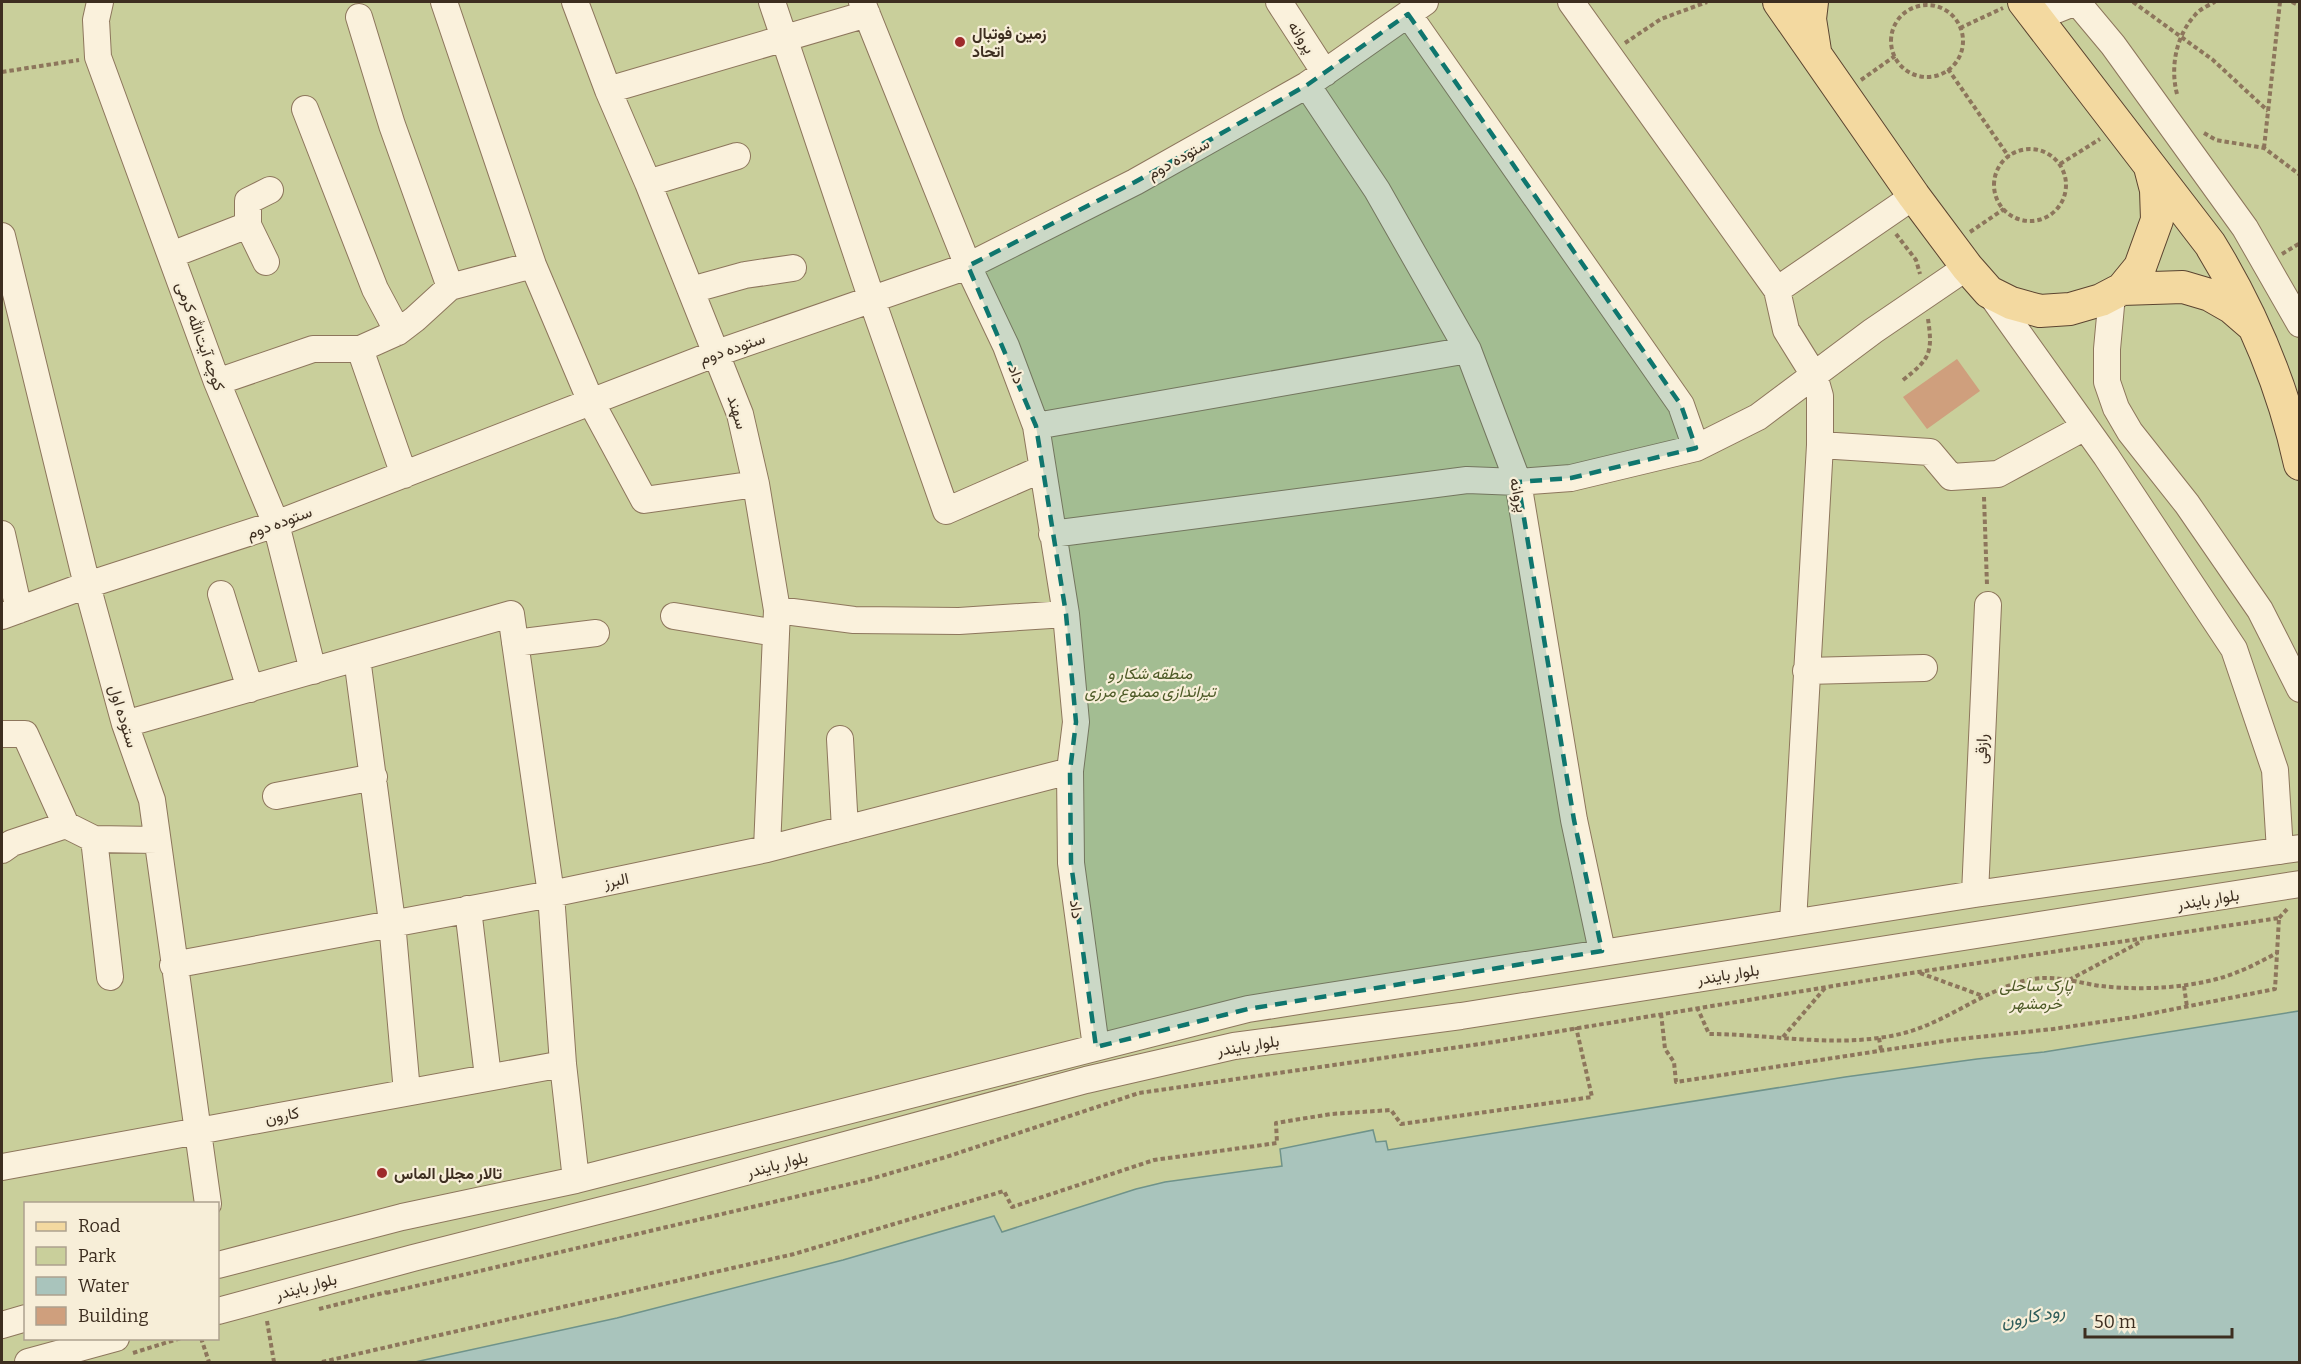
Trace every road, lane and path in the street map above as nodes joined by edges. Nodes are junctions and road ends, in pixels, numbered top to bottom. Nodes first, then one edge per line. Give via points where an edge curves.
1 (100, 2) edge
2 (444, 2) edge
3 (575, 2) edge
4 (772, 2) edge
5 (1279, 2) edge
6 (1571, 2) edge
7 (1707, 2) edge
8 (1779, 2) edge
9 (1812, 2) edge
10 (2004, 2) edge
11 (2077, 2) edge
12 (2133, 2) edge
13 (2215, 2) edge
14 (2280, 2) edge
15 (2292, 2) edge
16 (2300, 6) edge
17 (865, 8) edge
18 (1417, 8) edge
19 (2030, 10) edge
20 (359, 17) dead end
21 (1960, 28) junction
22 (2182, 37) junction
23 (783, 39) junction
24 (1815, 52) junction
25 (1608, 54) junction
26 (98, 57) junction
27 (1895, 57) junction
28 (1948, 69) junction
29 (2, 72) edge
30 (1316, 79) junction
31 (608, 90) junction
32 (1844, 93) junction
33 (2178, 99) dead end
34 (305, 110) dead end
35 (2268, 111) junction
36 (2095, 129) dead end
37 (2201, 131) dead end
38 (2102, 138) junction
39 (2108, 147) dead end
40 (2264, 148) junction
41 (737, 156) dead end
42 (2009, 157) junction
43 (2150, 163) junction
44 (2060, 164) junction
45 (2300, 176) edge
46 (648, 183) junction
47 (270, 190) dead end
48 (1914, 196) junction
49 (2004, 209) junction
50 (248, 225) junction
51 (1969, 232) dead end
52 (2, 236) edge
53 (171, 255) junction
54 (266, 262) dead end
55 (534, 265) junction
56 (968, 266) junction
57 (1967, 267) junction
58 (793, 268) dead end
59 (450, 287) junction
60 (691, 290) junction
61 (1777, 290) junction
62 (1989, 292) junction
63 (2117, 292) junction
64 (872, 300) junction
65 (2300, 324) edge
66 (2253, 326) junction
67 (398, 332) junction
68 (360, 349) junction
69 (1468, 350) junction
70 (717, 353) junction
71 (1814, 375) junction
72 (217, 382) junction
73 (591, 402) junction
74 (1036, 426) junction
75 (2085, 427) junction
76 (1820, 445) junction
77 (1696, 448) junction
78 (2300, 464) edge
79 (1042, 469) junction
80 (404, 475) junction
81 (1983, 475) junction
82 (1518, 482) junction
83 (756, 484) junction
84 (276, 524) junction
85 (2, 534) edge
86 (1052, 534) junction
87 (87, 585) junction
88 (221, 594) dead end
89 (1988, 605) joint
90 (10, 613) edge
91 (1066, 614) junction
92 (674, 616) dead end
93 (776, 622) junction
94 (596, 633) dead end
95 (515, 643) junction
96 (357, 658) junction
97 (1924, 668) dead end
98 (313, 670) junction
99 (1806, 671) junction
100 (250, 689) junction
101 (2300, 689) edge
102 (125, 724) junction
103 (2, 734) edge
104 (840, 739) dead end
105 (1062, 772) junction
106 (374, 777) junction
107 (276, 796) dead end
108 (66, 825) junction
109 (845, 829) junction
110 (93, 839) junction
111 (157, 840) junction
112 (767, 849) junction
113 (2, 850) edge
114 (2290, 850) edge
115 (2300, 884) edge
116 (551, 894) junction
117 (1975, 894) junction
118 (468, 909) junction
119 (392, 922) junction
120 (1793, 922) junction
121 (2145, 939) junction
122 (1602, 951) junction
123 (2278, 953) junction
124 (173, 965) junction
125 (1918, 972) junction
126 (110, 977) dead end
127 (2069, 980) junction
128 (2184, 986) junction
129 (1825, 987) junction
130 (1984, 996) junction
131 (1697, 1008) junction
132 (2187, 1008) junction
133 (1661, 1013) junction
134 (1576, 1027) junction
135 (1783, 1038) junction
136 (1879, 1038) junction
137 (1096, 1047) junction
138 (1881, 1050) junction
139 (563, 1064) junction
140 (488, 1077) junction
141 (407, 1092) junction
142 (198, 1131) junction
143 (640, 1163) junction
144 (2, 1167) edge
145 (576, 1180) junction
146 (649, 1198) junction
147 (208, 1202) edge
148 (219, 1264) edge
149 (386, 1293) dead end
150 (219, 1311) edge
151 (24, 1319) edge
152 (267, 1321) dead end
153 (2, 1325) edge
154 (166, 1340) edge
155 (202, 1340) edge
156 (123, 1346) edge
157 (28, 1362) edge
158 (209, 1362) edge
159 (274, 1362) edge
160 (322, 1362) edge

1 - 26 street, کوچه آیت‌الله کرمی via 96,20
2 - 55 street
3 - 31 street, سهند
4 - 23 street
5 - 30 street, پروانه
6 - 25 street
7 - 25 path via 1661,19
8 - 24 main road
9 - 24 main road via 1810,19
10 - 21 path via 2007,6
11 - 19 street
11 - 65 street via 2113,45 2245,228
12 - 22 path
13 - 22 path via 2196,13
14 - 35 path
15 - 16 path
17 - 23 street
17 - 56 street, داد
18 - 30 street, ستوده دوم
18 - 77 street via 1681,405
19 - 43 main road
20 - 59 street via 392,125
21 - 27 path via 1956,20 1936,6 1911,8 1894,26 1891,38
21 - 28 path via 1959,56
22 - 33 path via 2173,79
22 - 35 path
23 - 31 street
23 - 64 street
24 - 32 main road
25 - 61 street
26 - 29 path
26 - 53 street, کوچه آیت‌الله کرمی
27 - 28 path via 1906,70 1917,75 1930,77
27 - 32 path
28 - 42 path
30 - 56 street, ستوده دوم via 1135,182
30 - 69 street, پروانه
31 - 46 street, سهند
32 - 48 main road
34 - 67 street via 375,289
35 - 40 path
36 - 38 path
37 - 40 path via 2216,140
38 - 39 path
38 - 44 path
40 - 45 path
41 - 46 street
42 - 44 path via 2027,149 2040,150
42 - 49 path via 1997,170 1994,182 1995,194
43 - 63 main road via 2157,220 2140,267
43 - 66 main road via 2210,244
44 - 49 path via 2066,188 2056,210 2033,220 2021,219
46 - 60 street, سهند
47 - 50 street via 248,201
48 - 57 main road
48 - 61 street
49 - 51 path
50 - 53 street
50 - 54 street
52 - 87 street, ستوده اول
53 - 72 street, کوچه آیت‌الله کرمی
55 - 59 street
55 - 73 street
56 - 64 street, ستوده دوم
56 - 74 street, داد via 1006,346
57 - 62 main road
57 - 71 street
58 - 60 street via 745,275
59 - 67 street
60 - 70 street, سهند
61 - 71 street via 1786,330
62 - 63 main road via 2040,310 2070,309
62 - 75 street
63 - 66 main road via 2183,287 2210,295
63 - 101 street via 2107,349 2107,382 2116,408 2260,610
64 - 70 street, ستوده دوم
64 - 79 street via 946,511
66 - 78 main road via 2275,379
67 - 68 street
68 - 72 street via 313,349
68 - 80 street
69 - 74 street
69 - 82 street, پروانه
70 - 73 street, ستوده دوم
70 - 83 street, سهند via 740,414
71 - 76 street via 1820,396
71 - 77 street via 1758,417
72 - 84 street, کوچه آیت‌الله کرمی
73 - 80 street, ستوده دوم
73 - 83 street via 644,500
74 - 79 street, داد
75 - 81 street via 1998,474
75 - 114 street via 2234,649 2275,770
76 - 81 street via 1930,452 1951,477
76 - 99 street
77 - 82 street via 1571,478
79 - 86 street, داد
80 - 84 street, ستوده دوم
81 - 89 path
82 - 86 street via 1467,480
82 - 122 street, پروانه via 1574,820
83 - 93 street, سهند
84 - 87 street, ستوده دوم
84 - 98 street, کوچه آیت‌الله کرمی
85 - 90 street
86 - 91 street, داد
87 - 90 street, ستوده دوم
87 - 102 street, ستوده اول
88 - 100 street
89 - 117 street, رازقی
91 - 93 street via 959,621
91 - 105 street, داد via 1076,722
92 - 93 street
93 - 112 street, سهند
94 - 95 street
95 - 96 street via 511,614
95 - 116 street
96 - 98 street
96 - 106 street
97 - 99 street
98 - 100 street
99 - 120 street
100 - 102 street
102 - 111 street, ستوده اول via 152,800
103 - 108 street via 25,734
104 - 109 street
105 - 109 street, البرز
105 - 137 street, داد
106 - 107 street
106 - 119 street
108 - 110 street
108 - 113 street
109 - 112 street, البرز
110 - 111 street
110 - 126 street
111 - 124 street, ستوده اول
112 - 116 street, البرز
114 - 117 street, بلوار بایندر
115 - 146 street, بلوار بایندر via 1461,1016 1234,1046 1086,1080
116 - 118 street, البرز
116 - 139 street
117 - 120 street, بلوار بایندر
118 - 119 street, البرز
118 - 140 street
119 - 124 street, البرز
119 - 141 street
120 - 122 street, بلوار بایندر
121 - 123 path via 2279,918
121 - 125 path
121 - 127 path
122 - 137 street, بلوار بایندر via 1248,1009
123 - 128 path via 2239,972
123 - 132 path via 2275,989
124 - 142 street, ستوده اول
125 - 129 path
125 - 130 path
127 - 128 path via 2102,986
127 - 130 path via 2035,979
128 - 132 path
129 - 131 path
129 - 135 path
130 - 136 path via 1909,1032
131 - 133 path
131 - 135 path via 1708,1034
132 - 138 path
133 - 134 path
133 - 138 path via 1665,1049 1674,1062 1676,1082
134 - 149 path via 1139,1093 867,1180
134 - 160 path via 1592,1097 1401,1124 1391,1110 1276,1123 1277,1143 1154,1160 1012,1207 1004,1191 794,1254
135 - 136 path
136 - 138 path
137 - 143 street, بلوار بایندر
139 - 140 street, کارون
139 - 145 street
140 - 141 street, کارون
141 - 142 street, کارون
142 - 144 street, کارون
142 - 147 street, ستوده اول
143 - 145 street, بلوار بایندر
143 - 146 street
145 - 148 street, بلوار بایندر via 402,1217
146 - 150 street, بلوار بایندر via 412,1257
151 - 153 street
152 - 159 path
154 - 156 path
155 - 158 path
156 - 157 street

